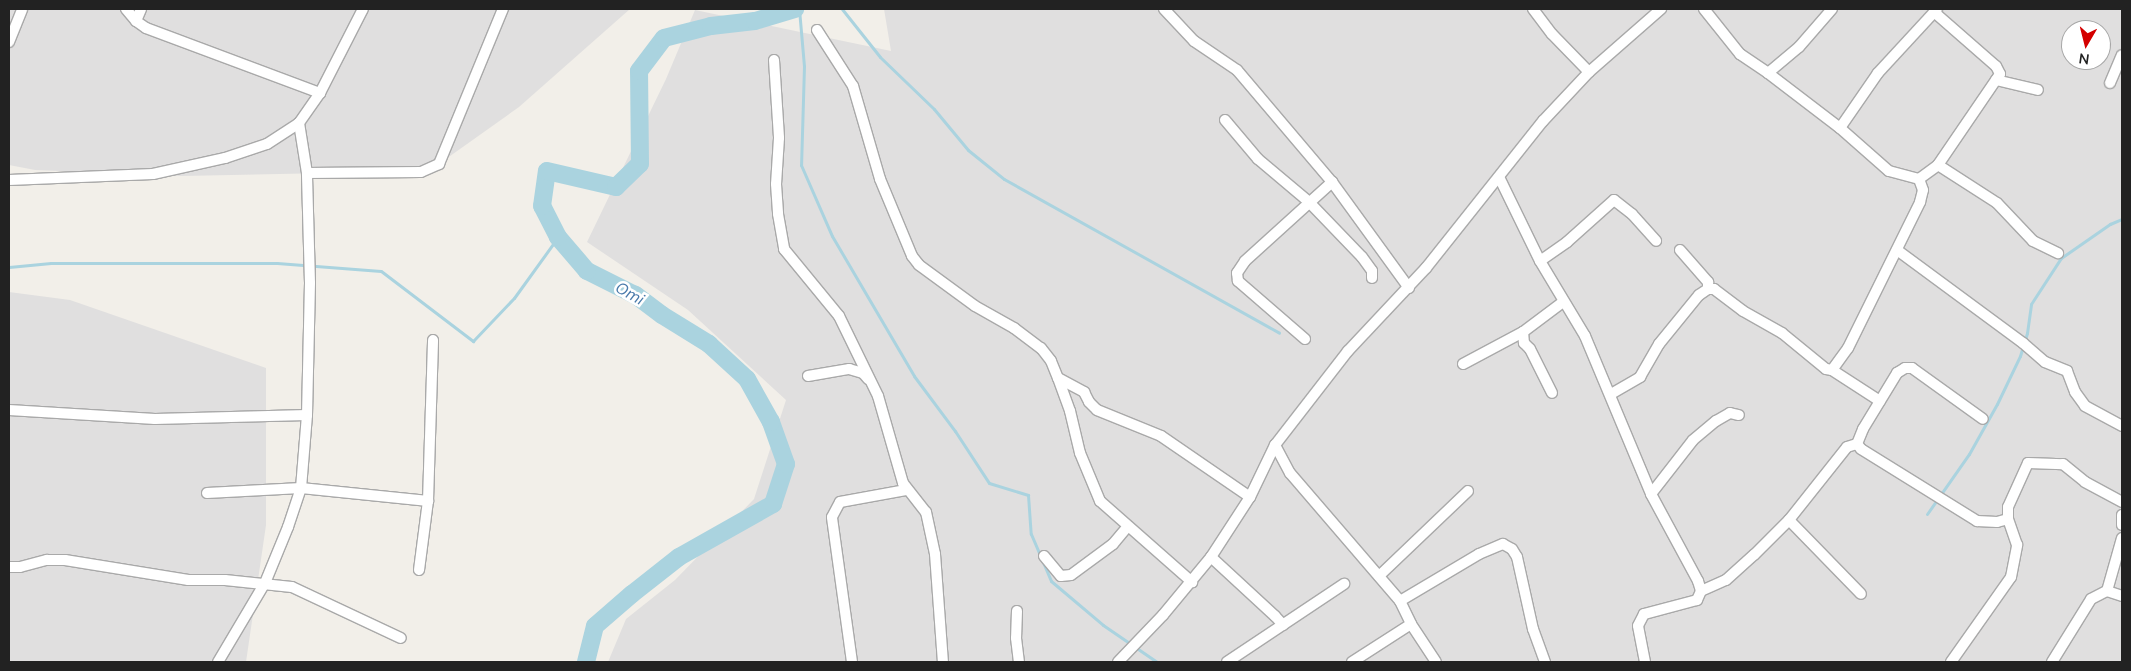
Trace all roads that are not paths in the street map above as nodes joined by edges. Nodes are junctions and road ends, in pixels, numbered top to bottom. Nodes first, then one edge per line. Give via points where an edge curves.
1 (22, 9) edge
2 (126, 9) edge
3 (140, 9) edge
4 (363, 9) edge
5 (504, 9) edge
6 (1164, 9) edge
7 (1533, 9) edge
8 (1661, 9) edge
9 (1704, 9) edge
10 (1832, 9) edge
11 (1936, 10) edge
12 (136, 21) junction
13 (817, 30) dead end
14 (9, 42) edge
15 (2122, 55) edge
16 (774, 60) dead end
17 (1589, 72) junction
18 (1768, 73) junction
19 (1996, 80) junction
20 (2110, 83) dead end
21 (2038, 90) dead end
22 (320, 93) junction
23 (1225, 120) dead end
24 (299, 123) junction
25 (1840, 128) junction
26 (1938, 165) junction
27 (307, 173) junction
28 (1498, 176) junction
29 (9, 180) edge
30 (1919, 180) junction
31 (1332, 182) junction
32 (1309, 202) junction
33 (1656, 241) dead end
34 (1680, 250) dead end
35 (1897, 250) junction
36 (2058, 252) dead end
37 (1540, 261) junction
38 (1372, 278) dead end
39 (1409, 288) junction
40 (1708, 289) junction
41 (1563, 302) junction
42 (1523, 332) junction
43 (1305, 338) dead end
44 (433, 340) dead end
45 (1463, 364) dead end
46 (1832, 370) junction
47 (808, 376) dead end
48 (1058, 378) junction
49 (870, 382) junction
50 (1552, 393) dead end
51 (1611, 394) junction
52 (1880, 401) junction
53 (9, 410) edge
54 (307, 415) junction
55 (1740, 415) dead end
56 (1983, 419) dead end
57 (2122, 426) edge
58 (1857, 444) junction
59 (1275, 445) junction
60 (301, 488) junction
61 (906, 490) junction
62 (1468, 491) dead end
63 (207, 493) dead end
64 (1651, 494) junction
65 (1250, 497) junction
66 (428, 501) junction
67 (2122, 502) edge
68 (1789, 520) junction
69 (2008, 520) junction
70 (1128, 526) junction
71 (2122, 538) edge
72 (1044, 556) dead end
73 (1210, 557) junction
74 (9, 567) edge
75 (420, 570) dead end
76 (1379, 576) junction
77 (1192, 582) junction
78 (265, 583) junction
79 (1344, 584) dead end
80 (1700, 591) junction
81 (2107, 591) junction
82 (1862, 594) dead end
83 (2122, 596) edge
84 (1400, 601) junction
85 (1017, 611) dead end
86 (1411, 624) junction
87 (1283, 626) junction
88 (401, 638) dead end
89 (218, 662) edge
90 (852, 662) edge
91 (943, 662) edge
92 (1019, 662) edge
93 (1118, 662) edge
94 (1227, 662) edge
95 (1352, 662) edge
96 (1436, 662) edge
97 (1545, 662) edge
98 (1643, 662) edge
99 (1951, 662) edge
100 (2052, 662) edge

1 - 14 street
2 - 12 street
3 - 12 street
4 - 22 street
5 - 27 street via 439,164 421,172
6 - 31 street via 1194,42 1237,70
7 - 17 street
8 - 17 street
9 - 18 street via 1740,54
10 - 18 street via 1799,48
11 - 19 street via 1996,66 2000,74
11 - 25 street via 1878,73
12 - 22 street via 146,28
13 - 48 street via 853,86 880,179 912,256 919,265 975,306 1041,348
15 - 20 street
16 - 49 street via 779,138 776,194 784,249 839,316
17 - 28 street
18 - 25 street
19 - 21 street
19 - 26 street
22 - 24 street
23 - 32 street via 1258,159
24 - 27 street
24 - 29 street via 267,144 225,158 153,174
25 - 30 street via 1889,171
26 - 30 street
26 - 36 street via 1997,204 2033,241
27 - 54 street via 310,283
28 - 37 street
28 - 39 street
30 - 35 street via 1923,190 1920,202
31 - 32 street
31 - 39 street
32 - 38 street via 1362,257 1372,271
32 - 43 street via 1245,261 1238,273 1238,282
33 - 37 street via 1632,214 1614,200 1567,242
34 - 40 street via 1708,282
35 - 46 street via 1848,348
35 - 57 street via 2045,362 2067,371 2085,406
37 - 41 street
39 - 59 street via 1348,351
40 - 46 street via 1714,289 1743,311 1782,333 1826,369
40 - 51 street via 1699,295 1659,344 1640,377
41 - 42 street
41 - 51 street via 1585,336
42 - 45 street
42 - 50 street via 1524,343
44 - 66 street
46 - 52 street
47 - 49 street via 849,369 863,373
48 - 65 street via 1084,392 1097,410 1161,436
48 - 70 street via 1094,490 1109,512
49 - 61 street via 878,396
51 - 64 street
52 - 56 street via 1898,373 1912,368
52 - 58 street
53 - 54 street via 154,419
54 - 60 street
55 - 64 street via 1730,413 1716,420 1693,440
58 - 68 street via 1840,454
58 - 69 street via 1977,521
59 - 65 street
59 - 76 street via 1290,473
60 - 63 street
60 - 66 street
60 - 78 street
61 - 90 street via 840,502 832,517
61 - 91 street via 926,512 934,554
62 - 76 street
64 - 80 street via 1686,557
65 - 73 street
66 - 75 street
67 - 69 street via 2085,482 2063,464 2028,463 2008,507
68 - 80 street via 1726,580
68 - 82 street
69 - 99 street via 2017,544 2011,577
70 - 72 street via 1113,544 1071,575 1061,576
70 - 77 street
71 - 81 street
73 - 77 street
73 - 87 street
74 - 78 street via 65,560 188,580
76 - 84 street
77 - 93 street
78 - 88 street via 292,587
78 - 89 street
79 - 87 street
80 - 98 street via 1692,603 1644,614 1638,626
81 - 83 street
81 - 100 street via 2091,598
84 - 86 street
84 - 97 street via 1479,554 1503,544 1517,557 1533,629
85 - 92 street
86 - 95 street
86 - 96 street
87 - 94 street

